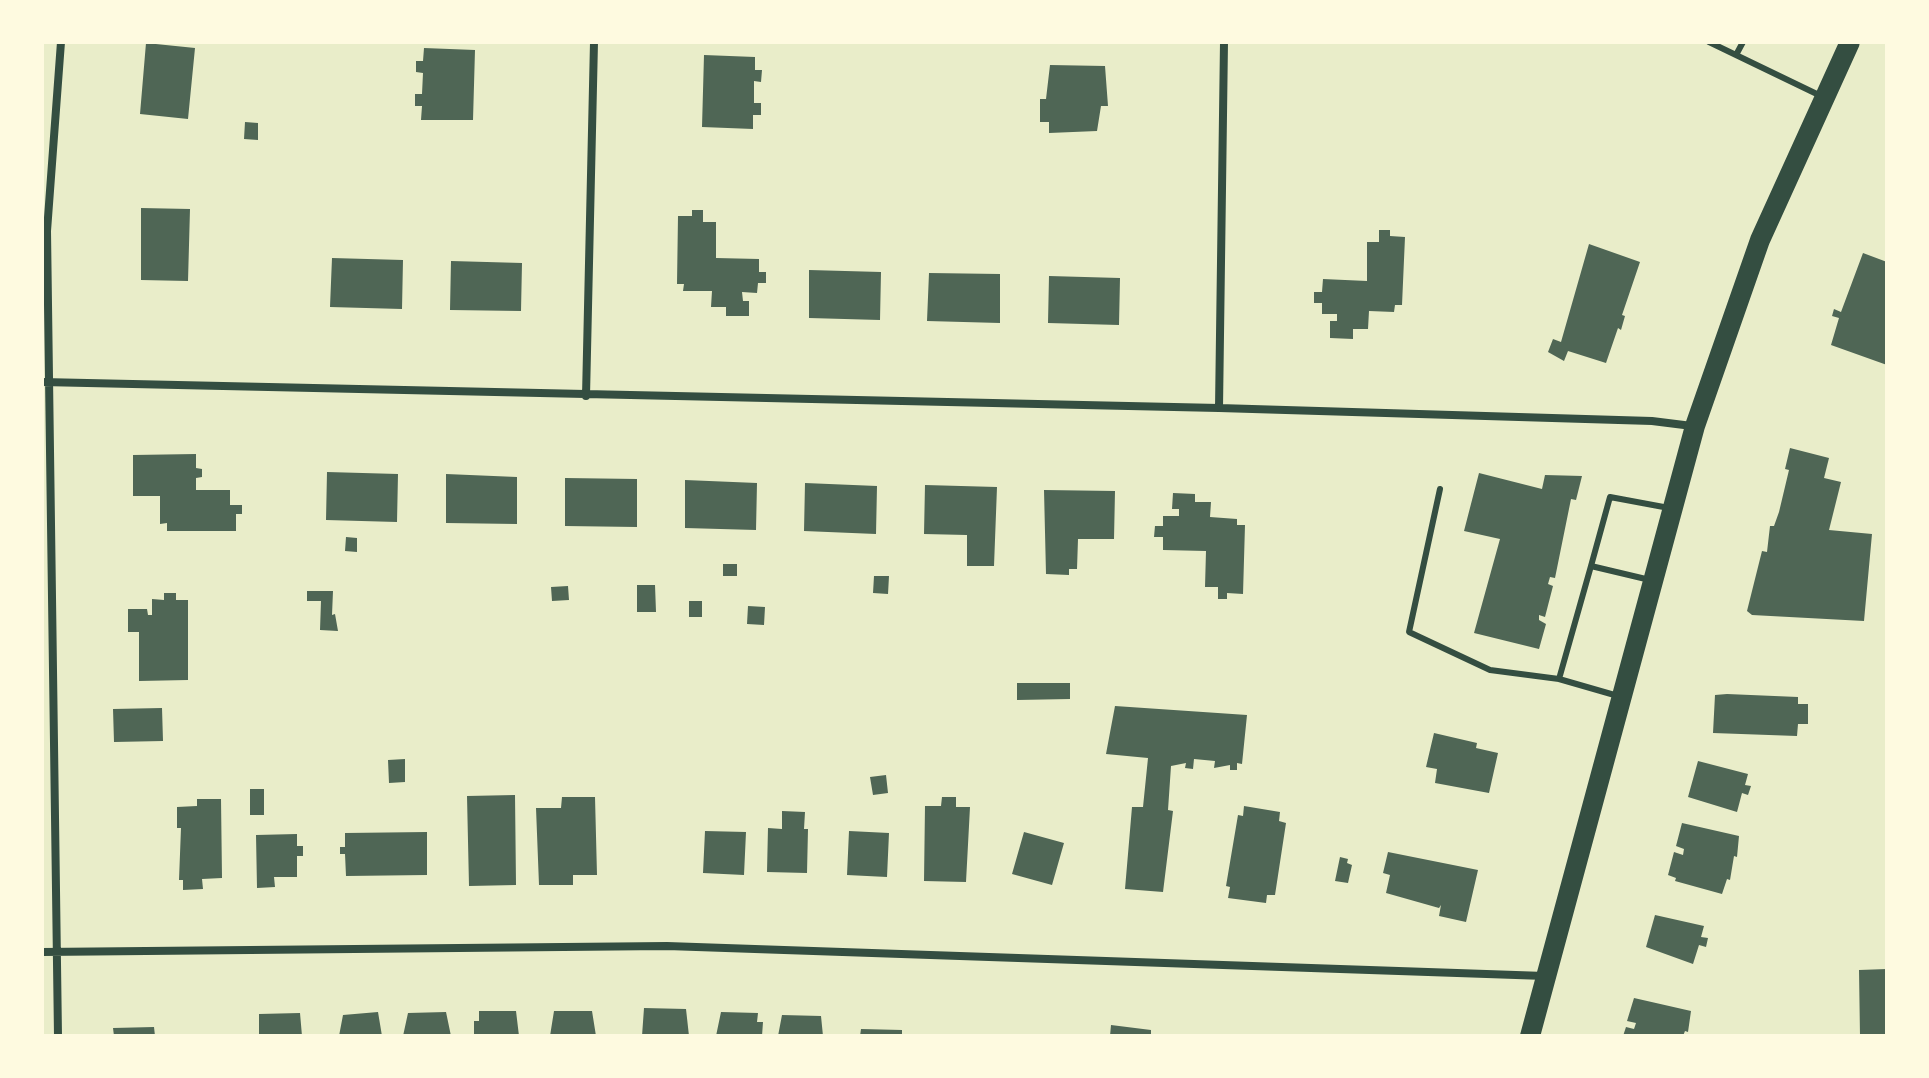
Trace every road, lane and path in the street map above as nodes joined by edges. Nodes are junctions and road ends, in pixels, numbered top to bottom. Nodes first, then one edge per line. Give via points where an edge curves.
1 (61, 42) edge
2 (594, 42) edge
3 (1224, 42) edge
4 (1709, 42) edge
5 (1743, 42) edge
6 (1850, 42) edge
7 (1736, 55) junction
8 (1824, 98) junction
9 (45, 382) edge
10 (586, 396) junction
11 (1219, 408) junction
12 (1695, 426) junction
13 (1440, 489) dead end
14 (1672, 508) junction
15 (1591, 566) junction
16 (1653, 580) junction
17 (1559, 679) junction
18 (1622, 697) junction
19 (42, 952) edge
20 (56, 952) junction
21 (1546, 977) junction
22 (58, 1036) edge
23 (1530, 1036) edge

1 - 9 street via 47,231
2 - 10 street
3 - 11 street
4 - 7 lane
5 - 7 lane
6 - 8 main road
7 - 8 lane
8 - 12 main road via 1760,240
9 - 10 street
9 - 20 street
10 - 11 street
11 - 12 street
12 - 14 main road
13 - 17 lane via 1409,632 1490,670
14 - 15 lane via 1610,497
14 - 16 main road
15 - 16 lane
15 - 17 lane
16 - 18 main road
17 - 18 lane
18 - 21 main road
19 - 20 street
20 - 21 street via 667,946
20 - 22 street
21 - 23 main road

